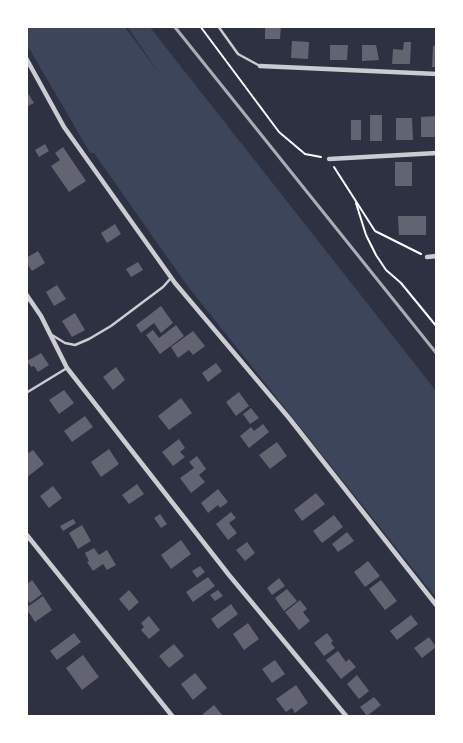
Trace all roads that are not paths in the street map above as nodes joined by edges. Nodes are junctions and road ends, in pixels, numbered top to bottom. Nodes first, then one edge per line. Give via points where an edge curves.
1 (218, 26) edge
2 (26, 58) edge
3 (260, 66) joint
4 (437, 74) edge
5 (437, 153) edge
6 (329, 159) road end
7 (437, 256) edge
8 (427, 257) road end
9 (171, 278) junction
10 (26, 294) edge
11 (50, 334) junction
12 (67, 368) junction
13 (26, 393) edge
14 (26, 534) edge
15 (437, 606) edge
16 (173, 717) edge
17 (347, 717) edge

1 - 3 lane via 238,54
2 - 9 street via 64,127
3 - 4 street
5 - 6 street
7 - 8 street
9 - 11 lane via 111,326 89,339 75,345
9 - 15 street via 289,418
10 - 11 street
11 - 12 street
12 - 13 lane
12 - 17 street via 229,575
14 - 16 street

